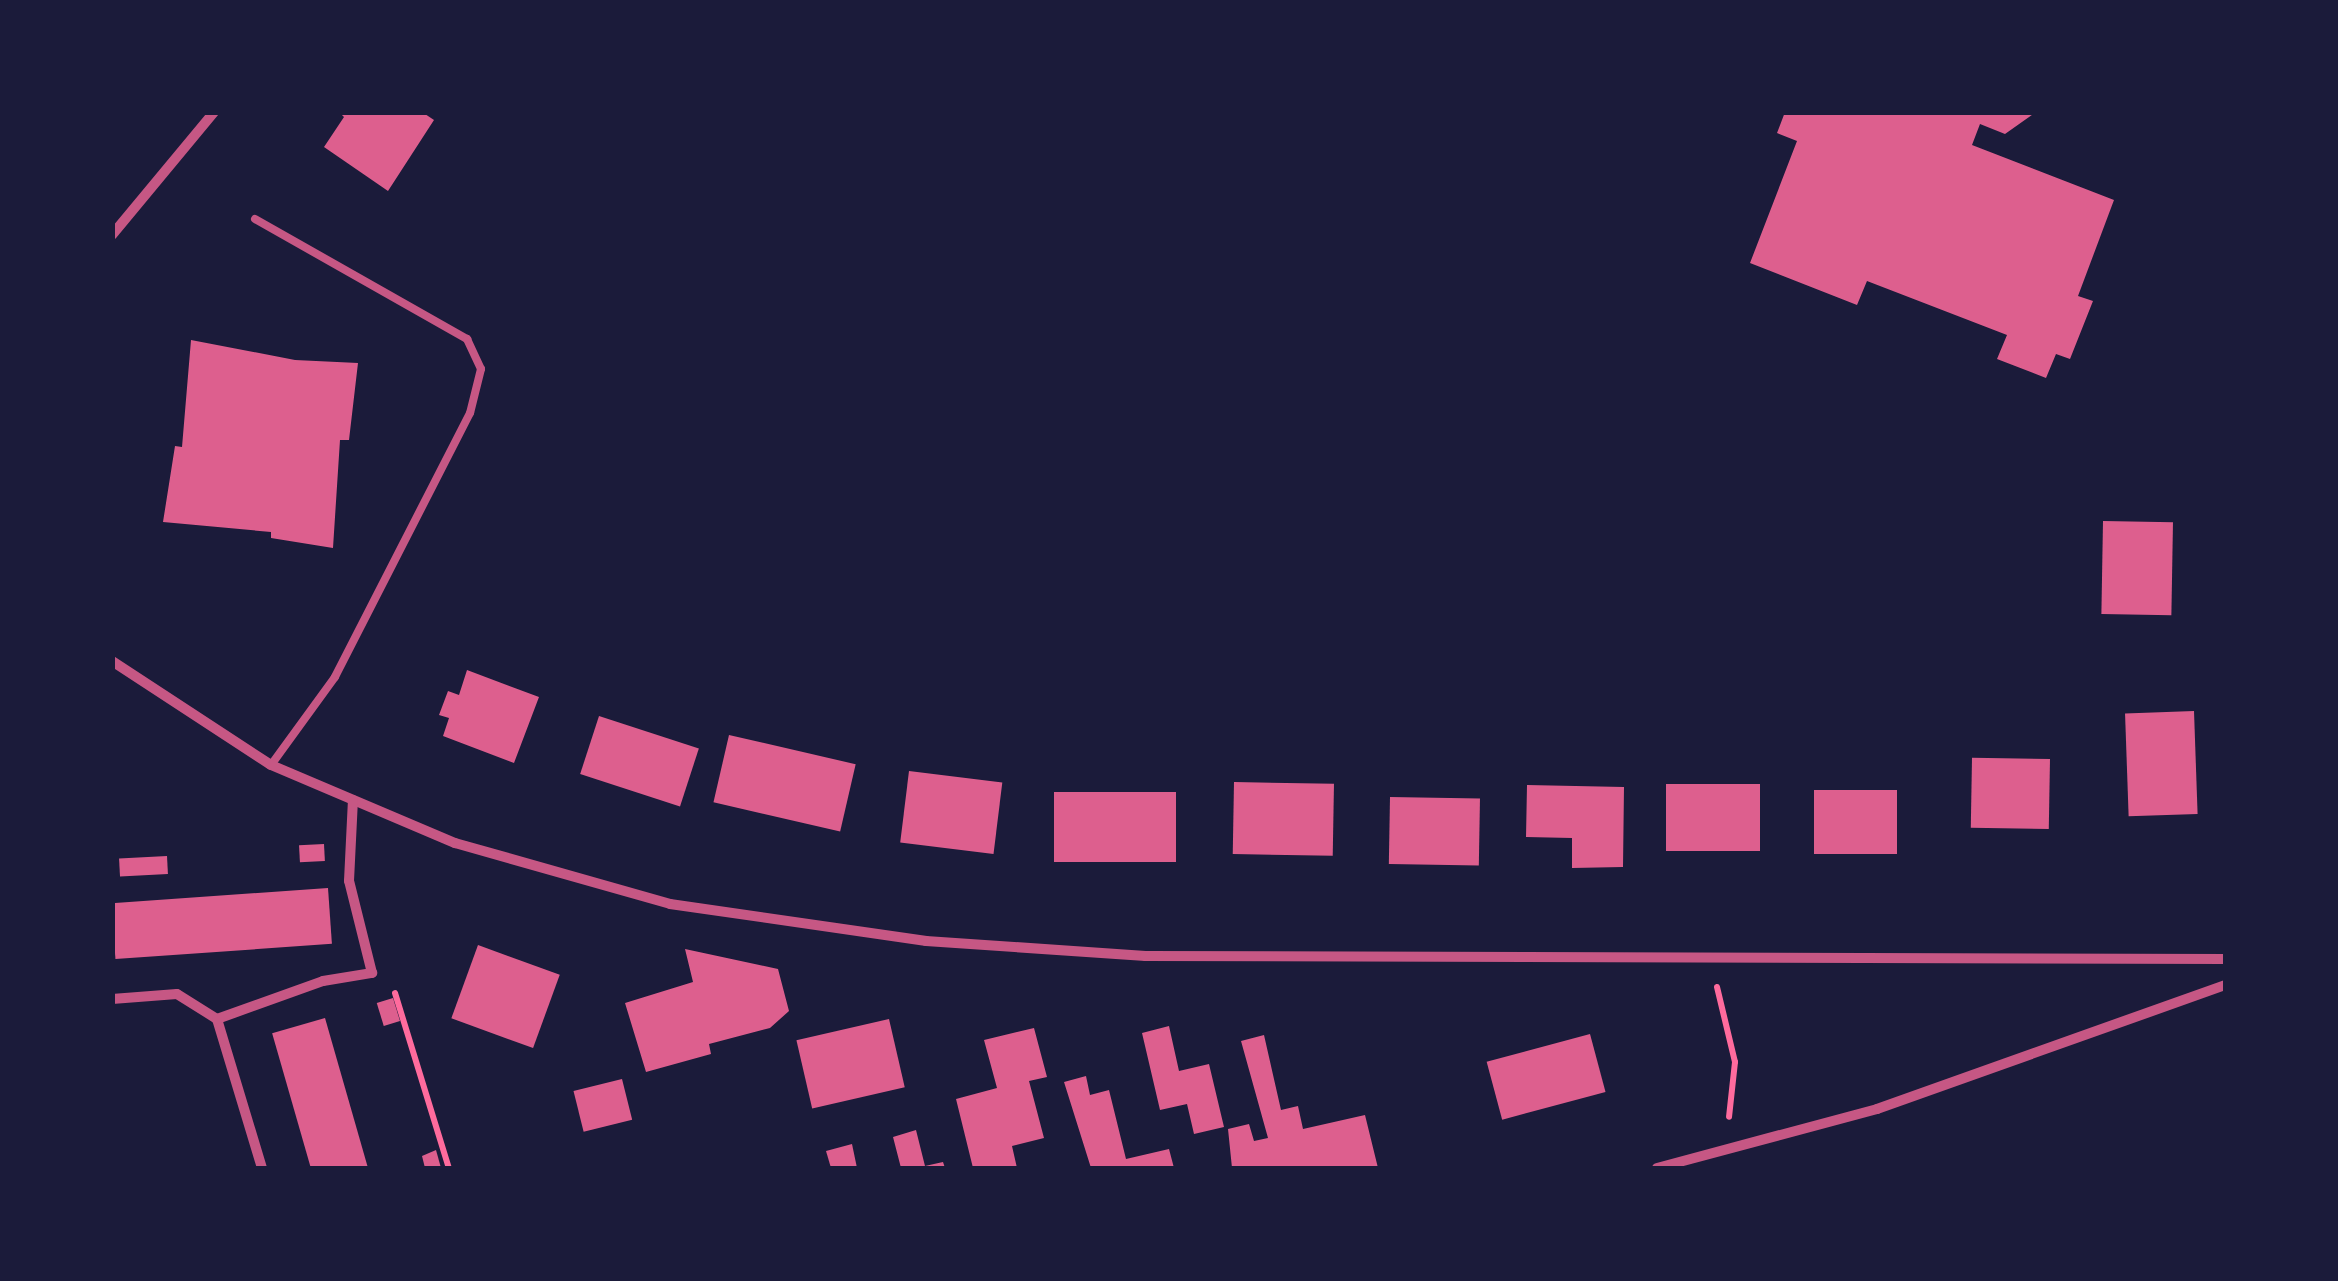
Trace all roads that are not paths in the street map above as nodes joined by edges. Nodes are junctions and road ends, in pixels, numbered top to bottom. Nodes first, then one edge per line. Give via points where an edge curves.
1 (214, 112) edge
2 (256, 219) dead end
3 (112, 234) edge
4 (112, 662) edge
5 (272, 766) junction
6 (353, 800) junction
7 (2226, 959) edge
8 (2226, 985) edge
9 (112, 999) edge
10 (217, 1019) junction
11 (262, 1168) edge
12 (1657, 1168) edge

1 - 3 street
2 - 5 lane via 467,339 480,369 470,413 335,677
4 - 5 street
5 - 6 street
6 - 7 street via 455,843 670,904 926,941 1145,956
6 - 10 street via 349,881 372,973 323,981
8 - 12 street via 1877,1108
9 - 10 street via 177,994
10 - 11 street

